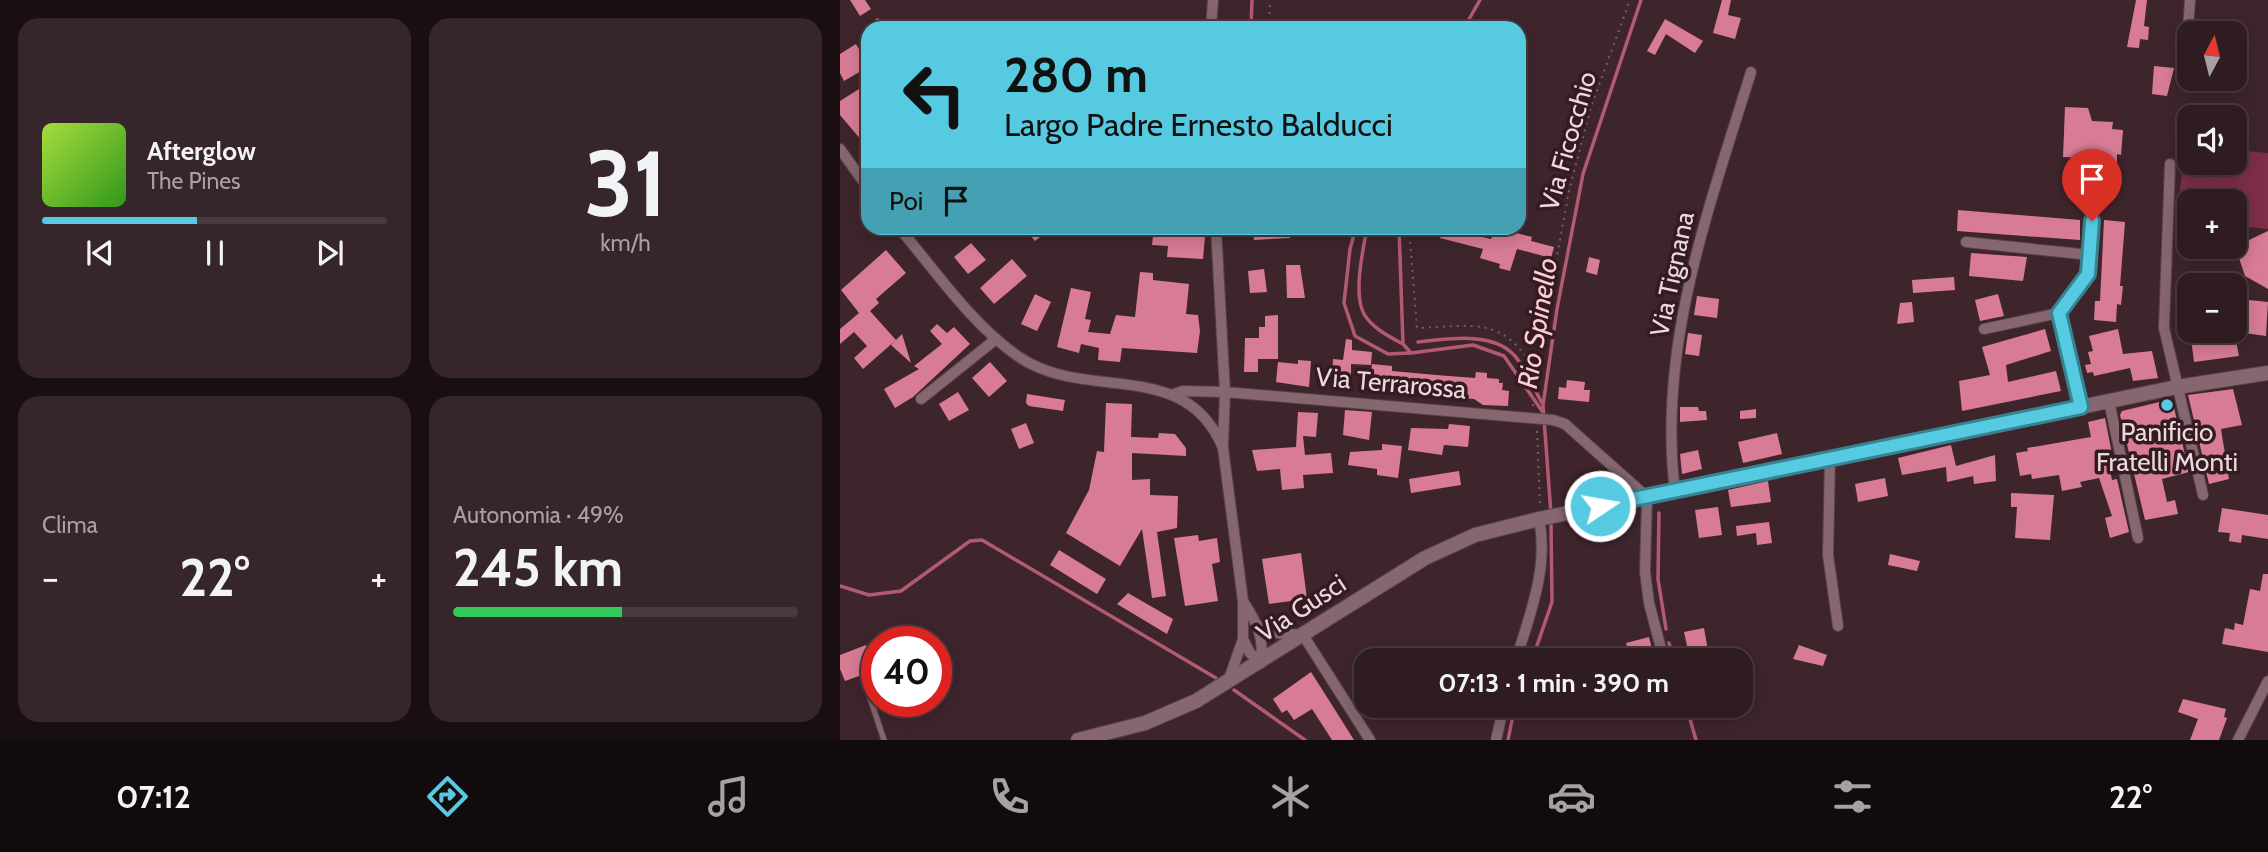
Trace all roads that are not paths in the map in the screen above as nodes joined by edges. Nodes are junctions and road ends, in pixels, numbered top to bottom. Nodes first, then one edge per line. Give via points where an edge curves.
1 (1213, 0) edge
2 (2190, 0) edge
3 (1212, 21) edge
4 (2189, 21) edge
5 (1751, 72) dead end
6 (840, 149) edge
7 (2170, 164) dead end
8 (861, 178) edge
9 (2092, 221) dead end
10 (905, 235) edge
11 (1216, 235) edge
12 (1966, 242) dead end
13 (2090, 255) junction
14 (2059, 313) junction
15 (1984, 329) dead end
16 (996, 339) junction
17 (2268, 373) edge
18 (2177, 387) junction
19 (1225, 392) junction
20 (1174, 394) junction
21 (920, 399) dead end
22 (2109, 401) junction
23 (2081, 407) junction
24 (1223, 449) junction
25 (1830, 459) junction
26 (1675, 491) junction
27 (2203, 495) dead end
28 (1647, 497) junction
29 (1545, 518) junction
30 (2138, 538) dead end
31 (1243, 601) junction
32 (1259, 626) junction
33 (1838, 626) dead end
34 (1303, 635) junction
35 (1243, 639) junction
36 (1520, 648) edge
37 (1661, 648) edge
38 (1261, 663) junction
39 (2268, 681) edge
40 (1228, 682) junction
41 (876, 717) edge
42 (1501, 718) edge
43 (884, 740) edge
44 (1078, 740) edge
45 (1370, 740) edge
46 (1496, 740) edge
47 (2238, 740) edge

1 - 3 street
2 - 4 street
5 - 26 street, Via Tignana via 1686,296 1669,424
6 - 8 street
7 - 18 street via 2164,328
9 - 13 street
10 - 16 street
11 - 19 street
12 - 13 street
13 - 14 street via 2088,274
14 - 15 street
14 - 23 street
16 - 20 street via 1047,373
16 - 21 street
17 - 18 street, Via Gusci
18 - 22 street, Via Gusci
18 - 27 street
19 - 20 street, Via Terrarossa
19 - 24 street
19 - 28 street, Via Terrarossa via 1553,420 1568,427
20 - 24 street via 1212,426
22 - 23 street, Via Gusci
22 - 30 street
23 - 25 street, Via Gusci
24 - 31 street
25 - 26 street, Via Gusci
25 - 33 street via 1828,555
26 - 28 street, Via Gusci
28 - 29 street, Via Gusci
28 - 37 street via 1645,572
29 - 34 street, Via Gusci via 1475,535 1440,550
29 - 36 street via 1539,582
31 - 32 street
31 - 35 street
32 - 34 street
32 - 38 street
34 - 38 street, Via Gusci
34 - 45 street
35 - 38 street
35 - 40 street
38 - 40 street, Via Gusci
39 - 47 street
40 - 44 street, Via Gusci via 1145,723
41 - 43 lane
42 - 46 street

